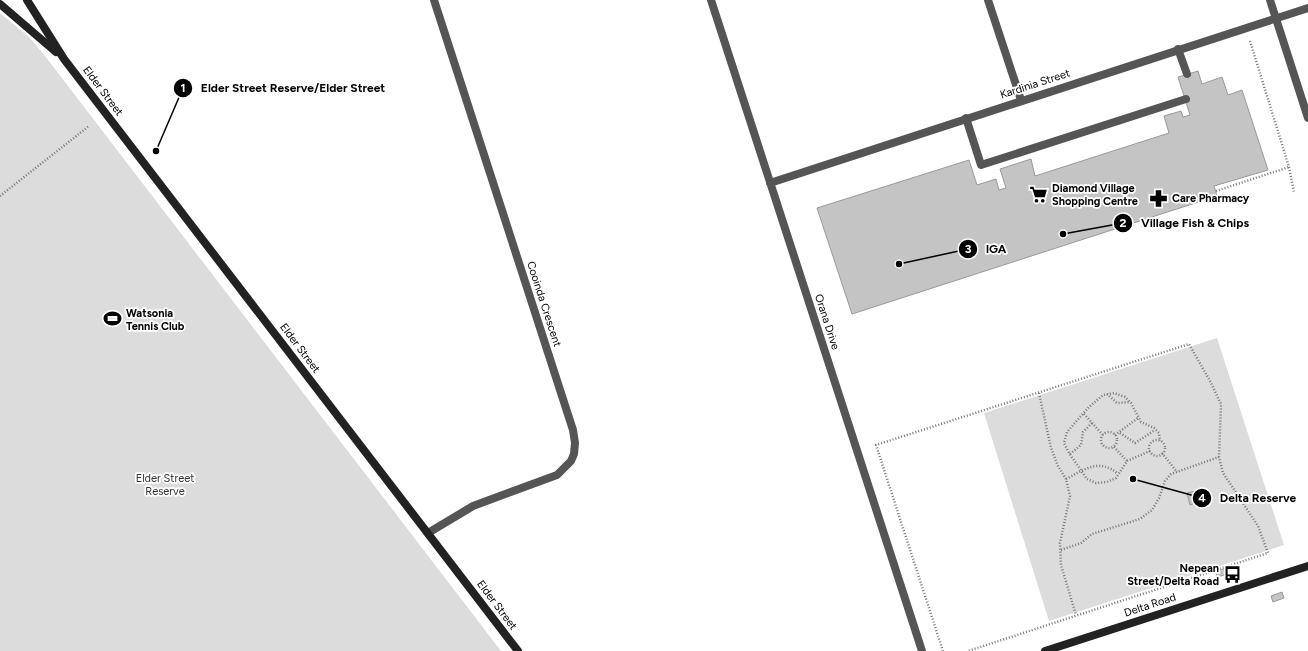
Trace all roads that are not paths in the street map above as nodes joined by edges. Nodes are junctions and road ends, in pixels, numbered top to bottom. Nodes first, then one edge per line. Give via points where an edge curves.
1 (0, 0) edge
2 (3, 0) edge
3 (27, 0) edge
4 (434, 0) edge
5 (711, 0) edge
6 (988, 0) edge
7 (1270, 0) edge
8 (0, 4) edge
9 (1308, 8) edge
10 (1276, 18) junction
11 (1178, 49) junction
12 (64, 59) junction
13 (1187, 74) dead end
14 (1186, 99) dead end
15 (1021, 100) junction
16 (966, 118) junction
17 (1308, 118) edge
18 (770, 183) junction
19 (428, 533) junction
20 (1308, 566) edge
21 (518, 651) edge
22 (922, 651) edge
23 (1045, 651) edge

1 - 2 street
3 - 12 street, Elder Street
4 - 19 street, Cooinda Crescent via 573,430 575,443 571,461 557,475 473,506
5 - 18 street, Orana Drive
6 - 15 street
7 - 10 street
8 - 12 street, Elder Street
9 - 10 street, Kardinia Street
10 - 11 street, Kardinia Street
10 - 17 street
11 - 13 street
11 - 15 street, Kardinia Street
12 - 19 street, Elder Street
14 - 16 street via 981,165
15 - 16 street, Kardinia Street
16 - 18 street, Kardinia Street
18 - 22 street, Orana Drive
19 - 21 street, Elder Street
20 - 23 street, Delta Road

